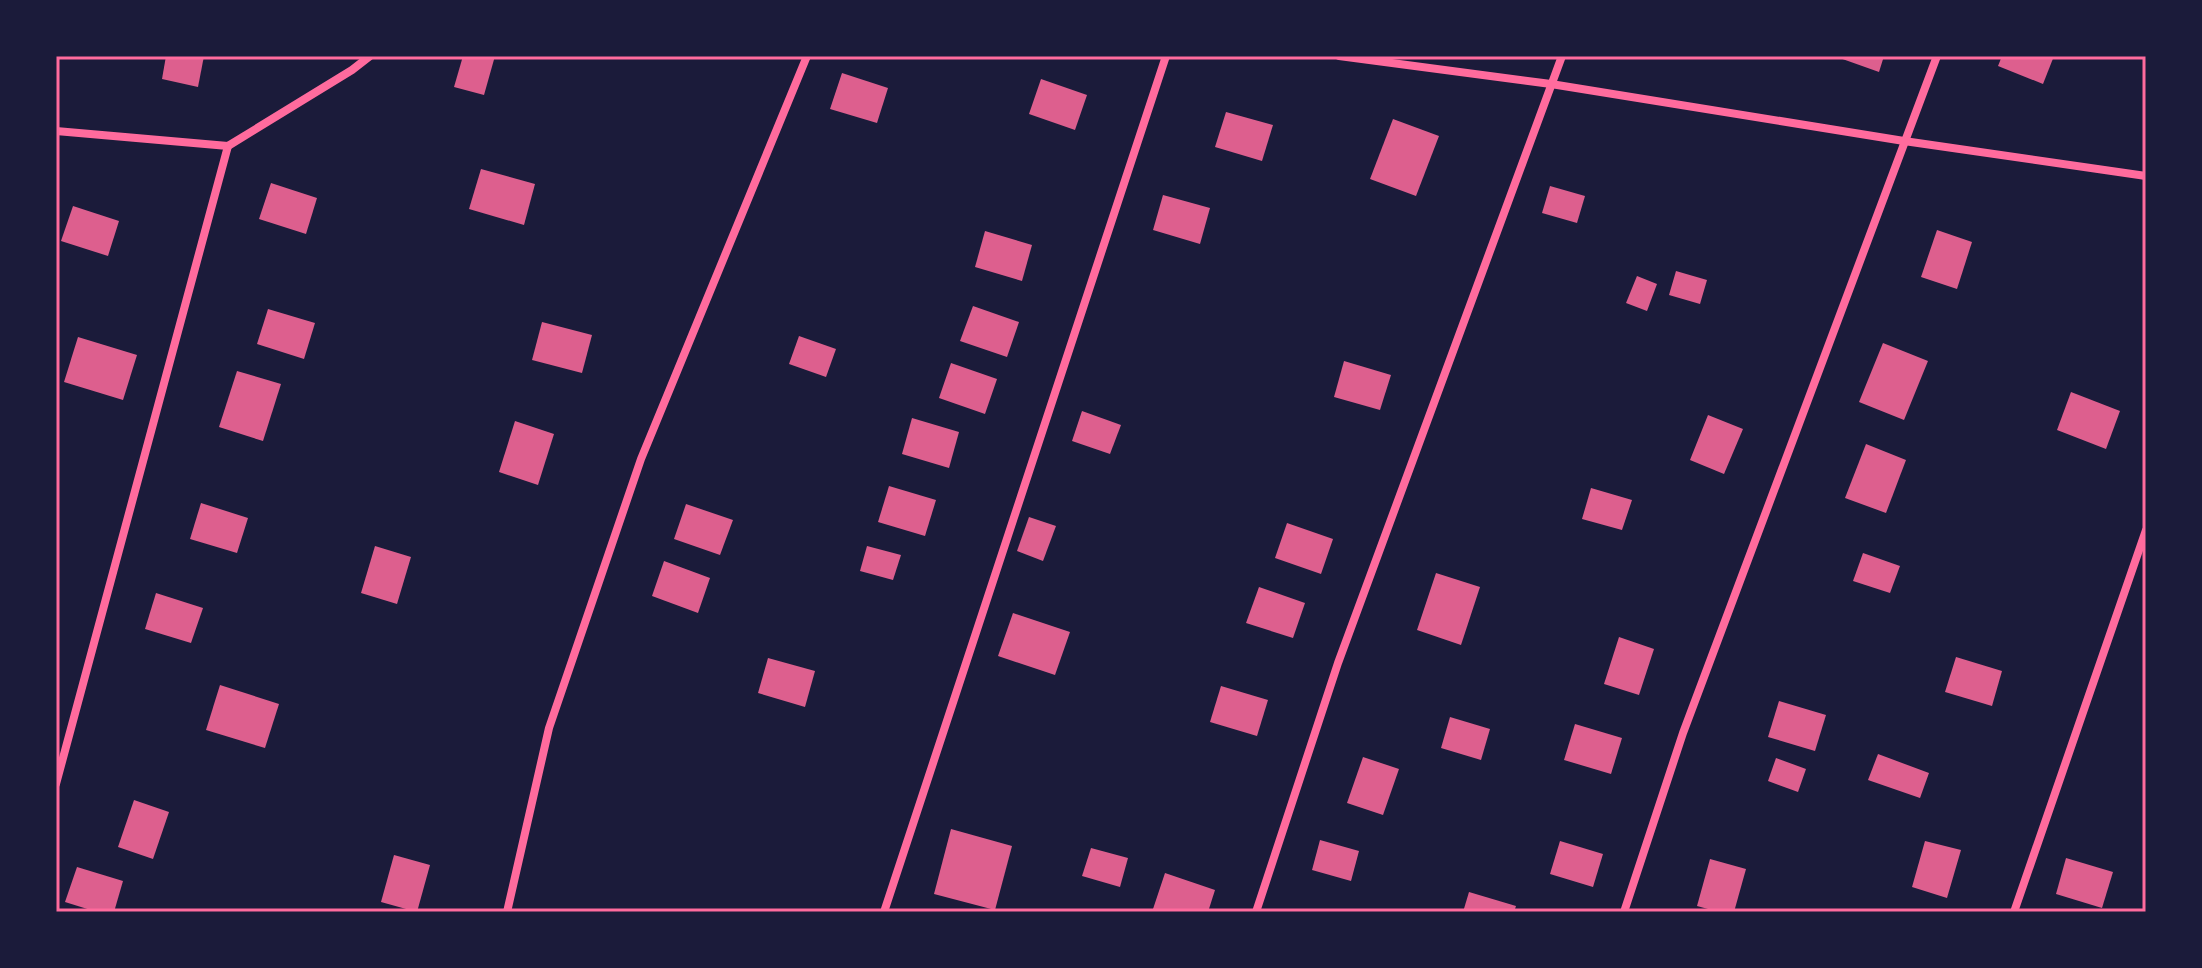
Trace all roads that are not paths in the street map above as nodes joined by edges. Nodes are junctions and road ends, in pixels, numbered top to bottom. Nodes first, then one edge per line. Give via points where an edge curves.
1 (370, 56) edge
2 (807, 56) edge
3 (1166, 56) edge
4 (1339, 56) edge
5 (1562, 56) edge
6 (1937, 56) edge
7 (1551, 84) junction
8 (56, 131) edge
9 (1904, 141) junction
10 (228, 146) junction
11 (2146, 176) edge
12 (2146, 530) edge
13 (56, 784) edge
14 (507, 912) edge
15 (884, 912) edge
16 (1256, 912) edge
17 (1624, 912) edge
18 (2014, 912) edge

1 - 10 street
2 - 14 street via 641,459 549,728
3 - 15 street
4 - 7 street
5 - 7 street
6 - 9 street
7 - 9 street
7 - 16 street via 1338,663
8 - 10 street
9 - 11 street
9 - 17 street via 1683,733
10 - 13 street
12 - 18 street

